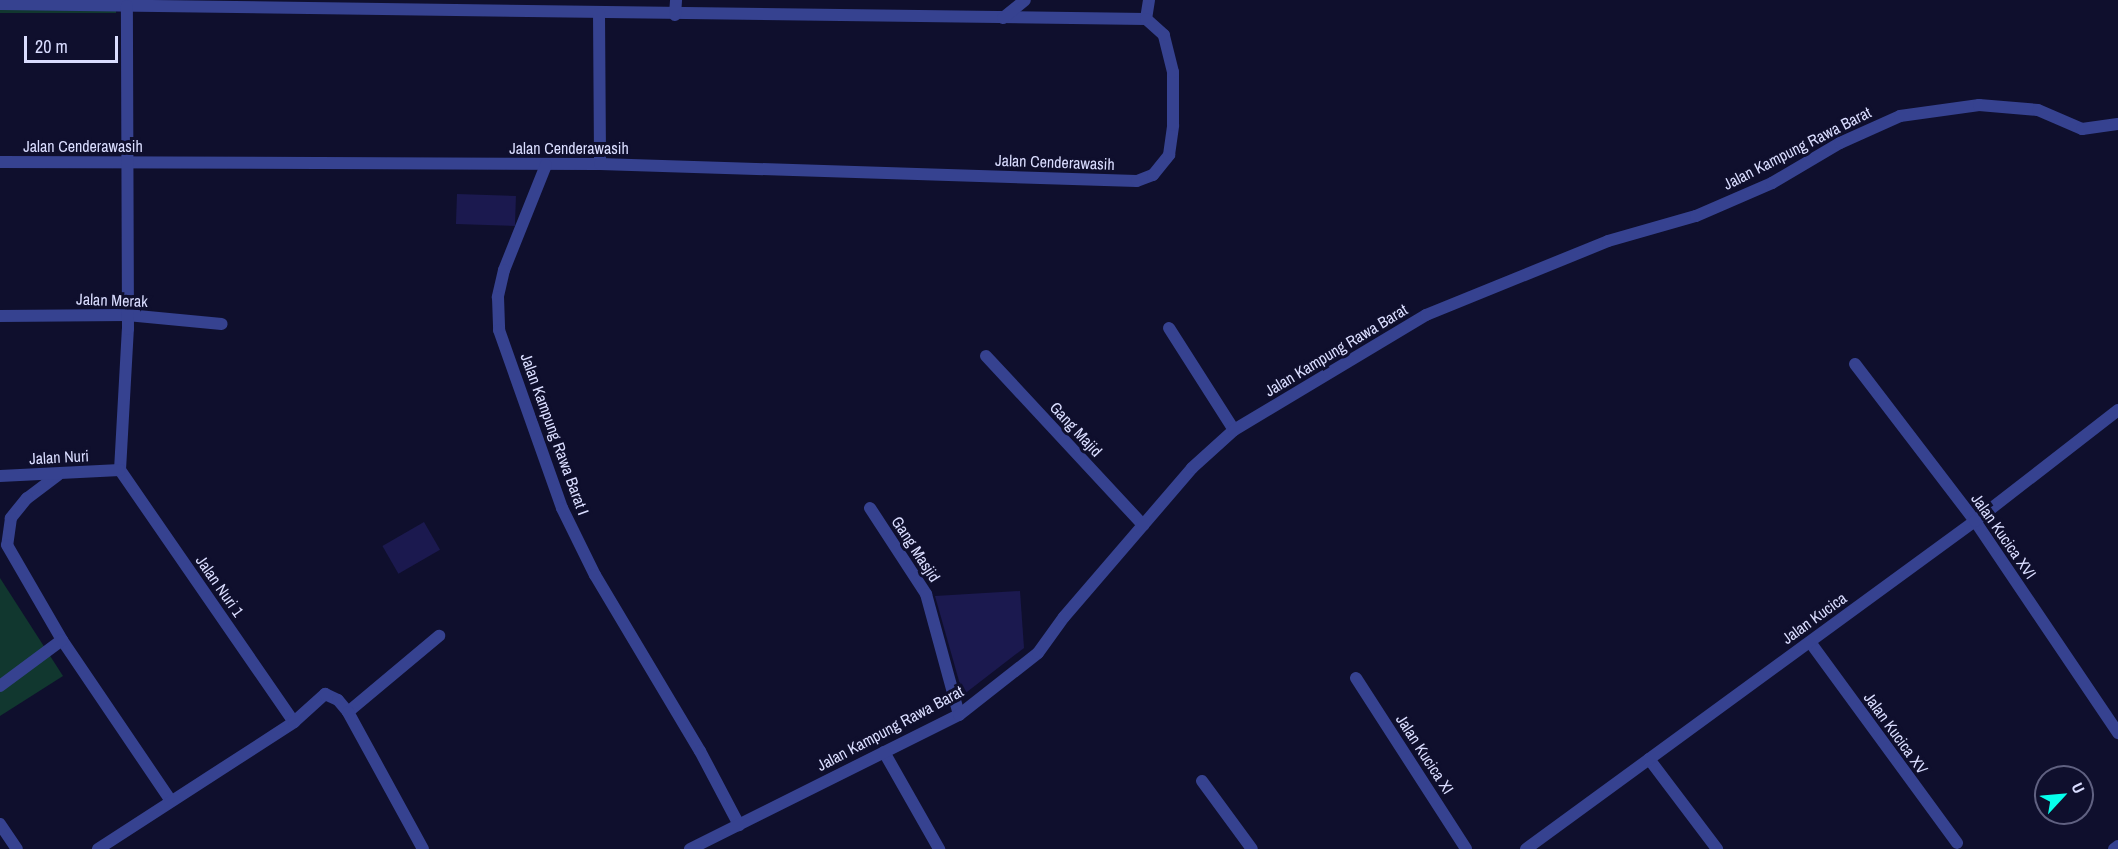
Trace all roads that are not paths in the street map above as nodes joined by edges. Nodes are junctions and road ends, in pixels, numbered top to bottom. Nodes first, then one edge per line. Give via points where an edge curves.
1 (676, 0) edge
2 (1025, 0) edge
3 (1149, 0) edge
4 (0, 4) edge
5 (127, 6) junction
6 (599, 14) junction
7 (675, 15) junction
8 (1003, 18) junction
9 (1146, 19) junction
10 (2116, 129) edge
11 (0, 162) edge
12 (126, 163) junction
13 (600, 164) junction
14 (546, 165) junction
15 (127, 315) junction
16 (0, 316) edge
17 (222, 324) dead end
18 (1169, 327) dead end
19 (986, 356) dead end
20 (1855, 364) dead end
21 (2118, 411) edge
22 (1234, 430) junction
23 (120, 470) junction
24 (58, 475) junction
25 (0, 476) edge
26 (870, 508) dead end
27 (1975, 521) junction
28 (1143, 525) junction
29 (439, 636) dead end
30 (62, 640) junction
31 (1810, 642) junction
32 (1356, 678) dead end
33 (0, 686) edge
34 (348, 712) junction
35 (959, 715) junction
36 (294, 722) junction
37 (2118, 733) edge
38 (884, 752) junction
39 (1649, 759) junction
40 (1202, 781) dead end
41 (171, 801) junction
42 (0, 824) edge
43 (739, 825) junction
44 (1957, 843) dead end
45 (2118, 846) edge
46 (17, 849) edge
47 (98, 849) edge
48 (423, 849) edge
49 (690, 849) edge
50 (939, 849) edge
51 (1252, 849) edge
52 (1466, 849) edge
53 (1526, 849) edge
54 (1717, 849) edge
55 (2114, 849) edge

1 - 7 street
2 - 8 street
3 - 9 street
4 - 5 street
5 - 6 street
5 - 12 street
6 - 7 street
6 - 13 street
7 - 8 street
8 - 9 street
9 - 13 street, Jalan Cenderawasih via 1164,35 1171,63 1173,125 1169,155 1153,176 1137,182
10 - 22 street, Jalan Kampung Rawa Barat via 2082,129 2038,110 1979,105 1900,116 1840,143 1772,183 1696,216 1608,242 1426,315
11 - 12 street, Jalan Cenderawasih
12 - 14 street, Jalan Cenderawasih
12 - 15 street
13 - 14 street, Jalan Cenderawasih
14 - 43 street, Jalan Kampung Rawa Barat I via 504,270 498,297 500,330 562,508 595,575 700,751
15 - 16 street, Jalan Merak
15 - 17 street, Jalan Merak
15 - 23 street
18 - 22 street
19 - 28 street, Gang Majid
20 - 27 street, Jalan Kucica XVI
21 - 27 street, Jalan Kucica
22 - 28 street, Jalan Kampung Rawa Barat via 1192,468
23 - 24 street, Jalan Nuri
23 - 36 street, Jalan Nuri 1
24 - 25 street, Jalan Nuri
24 - 30 street via 27,498 11,518 6,533 8,545
26 - 35 street, Gang Masjid via 926,594
27 - 31 street, Jalan Kucica
27 - 37 street, Jalan Kucica XVI
28 - 35 street, Jalan Kampung Rawa Barat via 1038,653
29 - 34 street
30 - 33 street
30 - 41 street
31 - 39 street, Jalan Kucica
31 - 44 street, Jalan Kucica XV
32 - 52 street, Jalan Kucica XI
34 - 36 street via 338,700 325,694
34 - 48 street
35 - 38 street, Jalan Kampung Rawa Barat
36 - 41 street
38 - 43 street, Jalan Kampung Rawa Barat
38 - 50 street
39 - 53 street, Jalan Kucica
39 - 54 street
40 - 51 street
41 - 47 street
42 - 46 street
43 - 49 street, Jalan Kampung Rawa Barat
45 - 55 street

